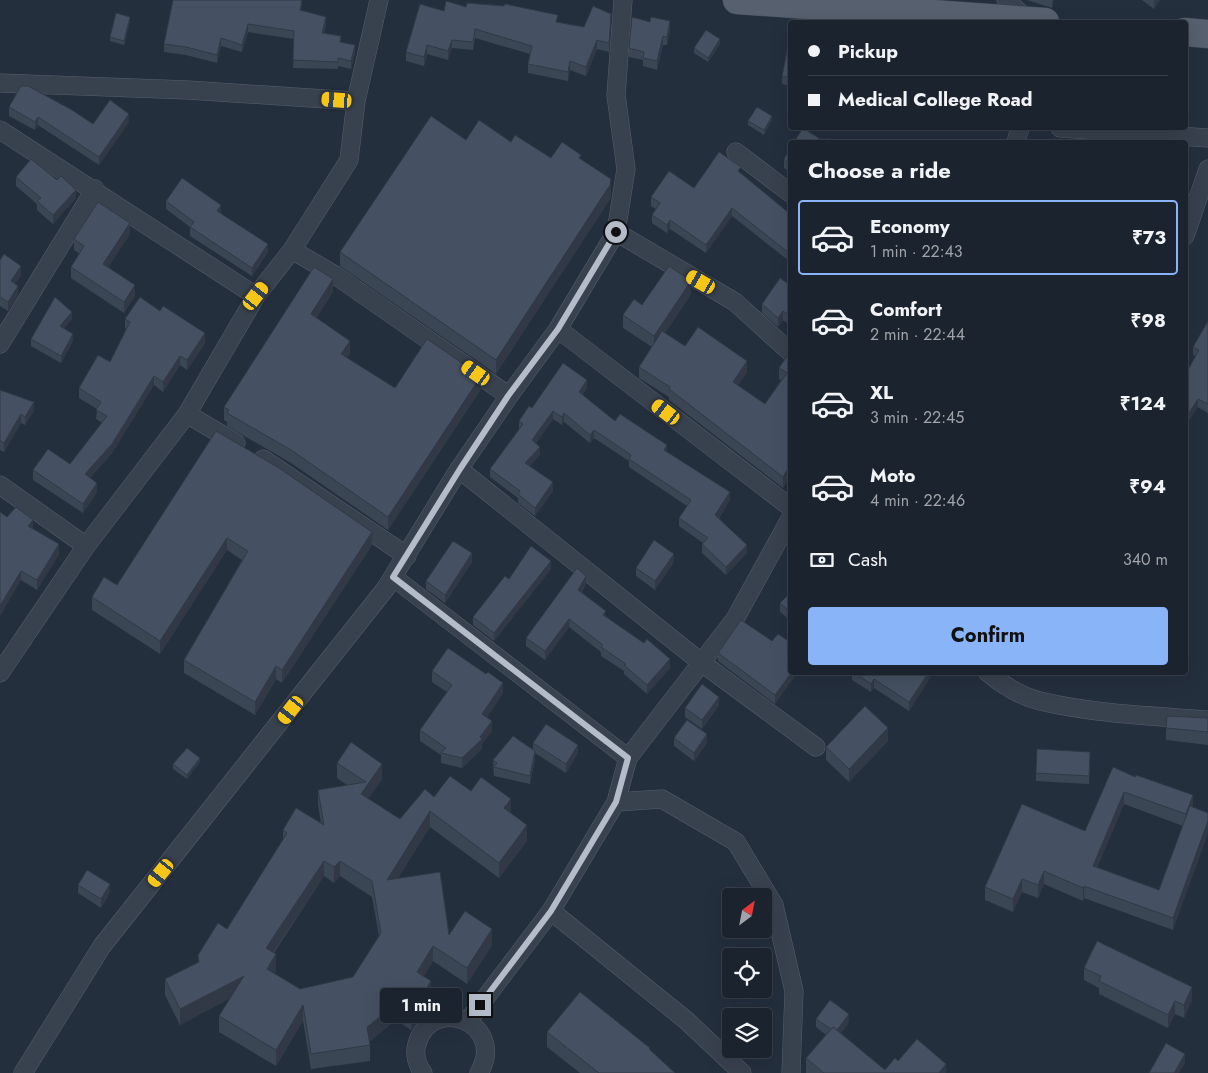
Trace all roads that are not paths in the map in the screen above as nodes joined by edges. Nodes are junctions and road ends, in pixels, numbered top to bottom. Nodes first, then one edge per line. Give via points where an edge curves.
1 (379, 0) edge
2 (623, 0) edge
3 (737, 0) edge
4 (1006, 0) edge
5 (1008, 20) edge
6 (1032, 20) edge
7 (1188, 32) edge
8 (1208, 34) edge
9 (0, 83) edge
10 (356, 101) junction
11 (0, 130) edge
12 (1090, 130) edge
13 (1208, 138) edge
14 (736, 152) dead end
15 (1208, 169) edge
16 (94, 189) junction
17 (788, 191) edge
18 (1188, 227) edge
19 (616, 232) junction
20 (292, 250) junction
21 (256, 296) junction
22 (558, 329) junction
23 (2, 334) edge
24 (788, 350) edge
25 (508, 396) junction
26 (187, 414) junction
27 (460, 469) junction
28 (0, 484) edge
29 (788, 506) edge
30 (788, 523) edge
31 (86, 546) junction
32 (407, 556) junction
33 (393, 577) junction
34 (3, 662) edge
35 (702, 663) junction
36 (990, 675) edge
37 (1208, 720) edge
38 (816, 747) dead end
39 (628, 758) junction
40 (616, 802) junction
41 (551, 911) junction
42 (468, 1021) junction
43 (22, 1073) edge
44 (423, 1073) edge
45 (479, 1073) edge
46 (742, 1073) edge
47 (791, 1073) edge

1 - 10 street
2 - 19 street via 616,95 626,169
3 - 5 main road
4 - 6 street
7 - 8 main road
9 - 10 street via 188,90
10 - 20 street via 349,160
11 - 16 street
12 - 13 street
14 - 17 street
15 - 18 street
16 - 21 street
16 - 23 street
19 - 22 street
19 - 24 street via 735,302
20 - 21 street
20 - 25 street via 335,276
21 - 26 street
22 - 25 street
22 - 29 street
25 - 27 street
26 - 31 street
26 - 32 street via 285,472
27 - 32 street
27 - 35 street
28 - 31 street
30 - 35 street via 735,618
31 - 34 street
32 - 33 street
33 - 39 street
33 - 43 street via 102,946
35 - 38 street
35 - 39 street
36 - 37 street via 1039,701 1131,715
39 - 40 street
40 - 41 street
40 - 47 street via 662,799 736,842 774,905 794,991
41 - 42 street
41 - 46 street via 687,1021
42 - 44 street via 449,1017 424,1030 416,1048
42 - 45 street via 482,1036 485,1046 486,1056

